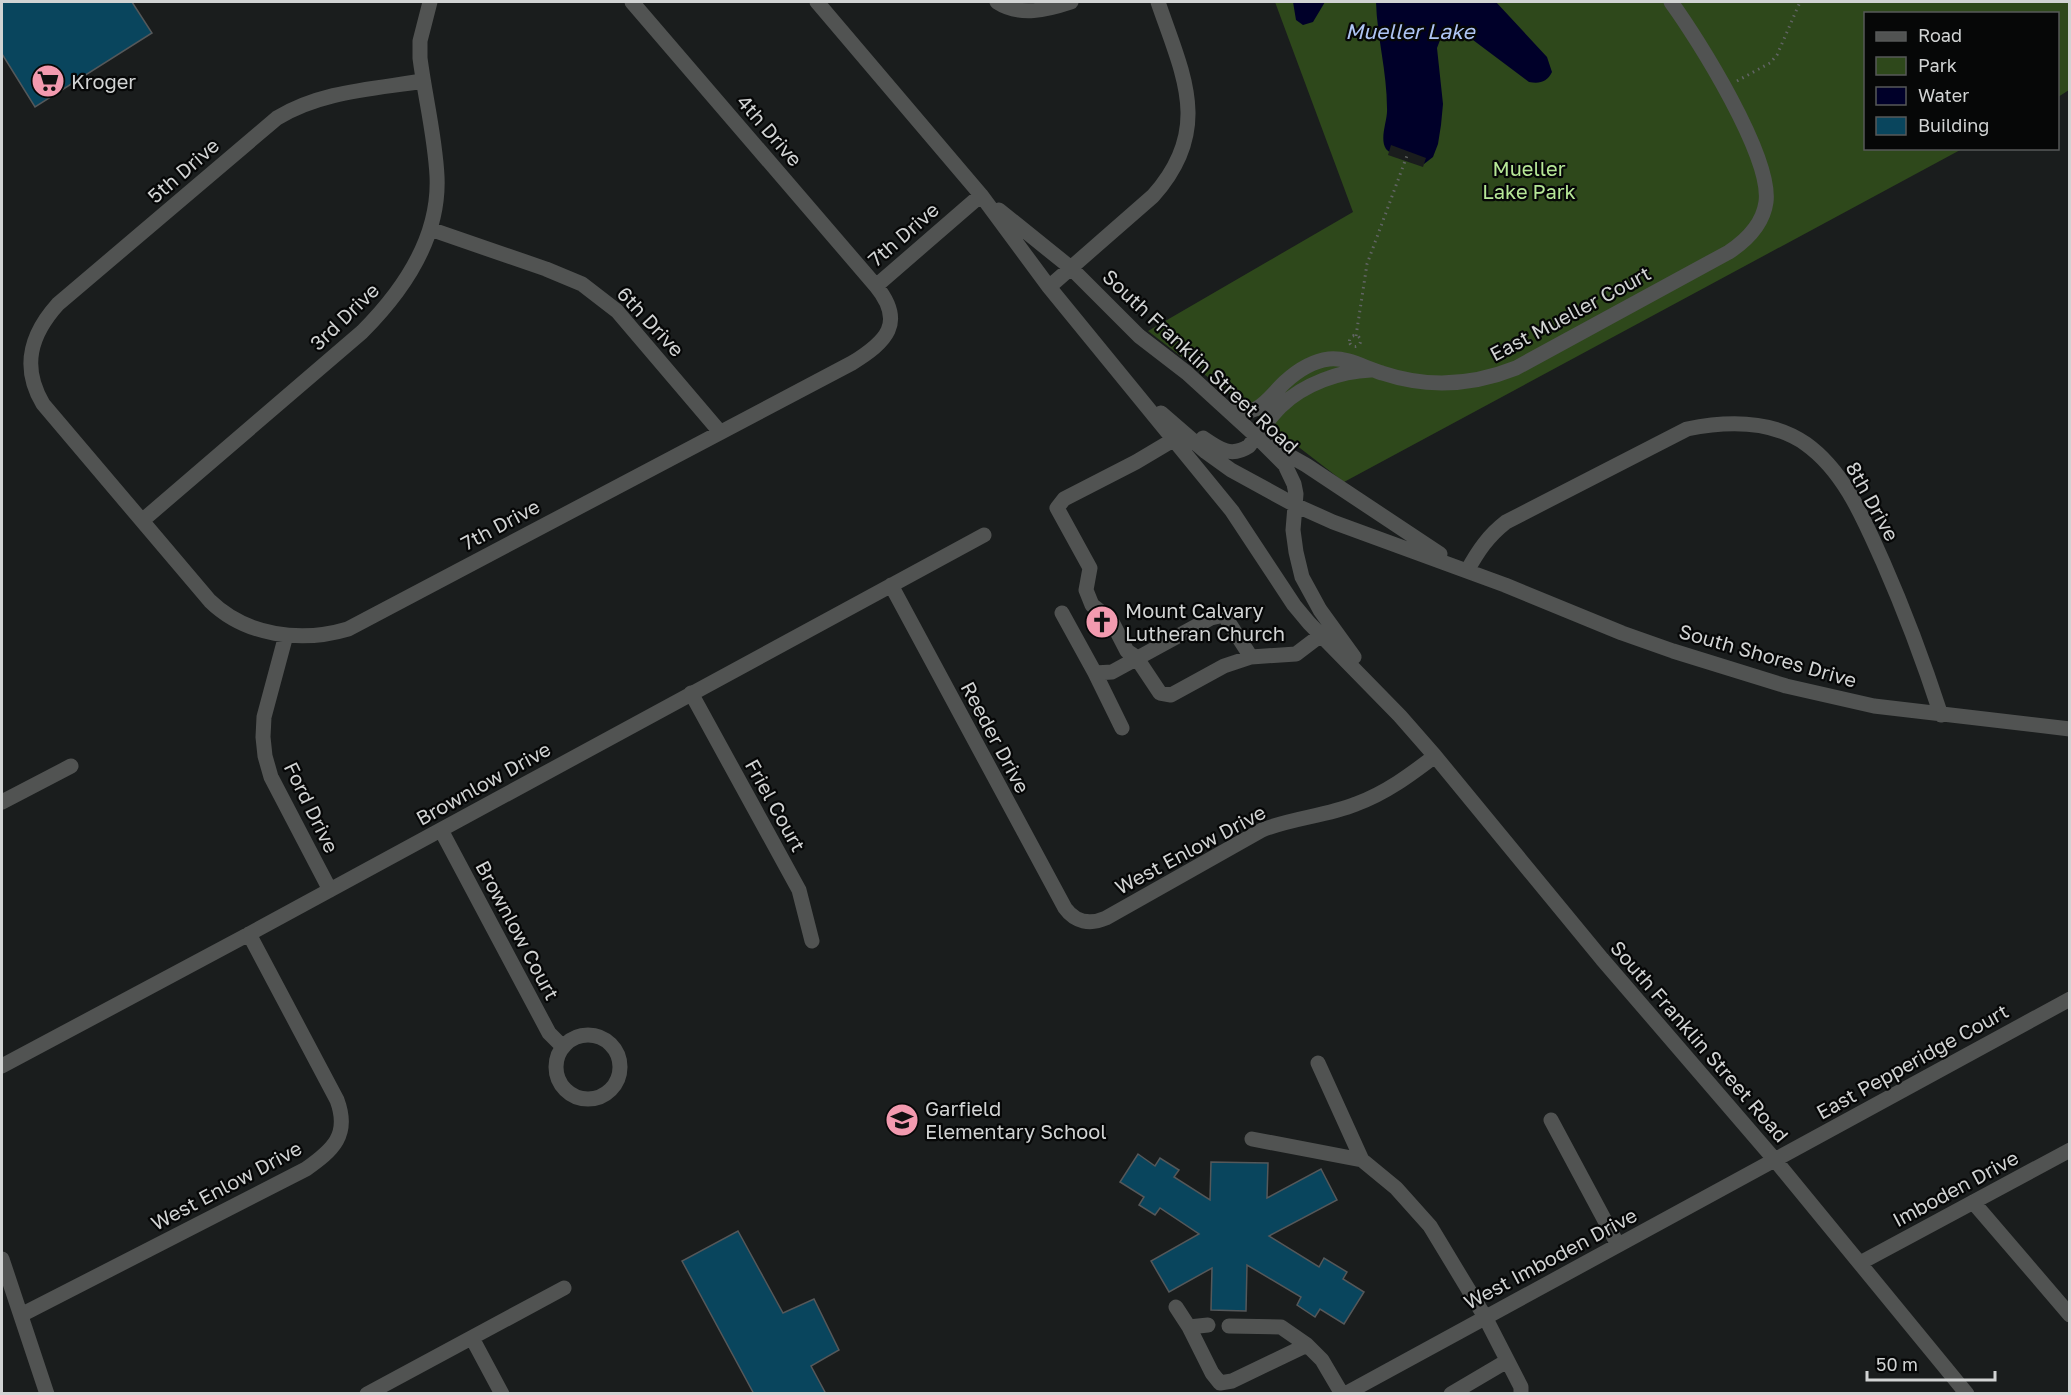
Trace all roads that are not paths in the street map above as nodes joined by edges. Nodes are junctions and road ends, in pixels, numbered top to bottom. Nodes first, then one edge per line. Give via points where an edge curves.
1 (430, 2) edge
2 (632, 2) edge
3 (817, 2) edge
4 (997, 2) edge
5 (1071, 2) edge
6 (1158, 2) edge
7 (1671, 2) edge
8 (423, 81) junction
9 (981, 195) junction
10 (430, 229) junction
11 (1071, 268) junction
12 (876, 286) junction
13 (1049, 287) junction
14 (1373, 370) junction
15 (31, 372) joint
16 (1121, 377) junction
17 (1228, 410) junction
18 (720, 432) junction
19 (1256, 436) junction
20 (1173, 440) junction
21 (1295, 506) junction
22 (143, 520) junction
23 (1333, 522) junction
24 (984, 535) dead end
25 (1295, 542) junction
26 (1467, 571) junction
27 (891, 585) junction
28 (1062, 613) dead end
29 (286, 635) junction
30 (1321, 635) junction
31 (1136, 657) junction
32 (1251, 657) junction
33 (1095, 674) junction
34 (691, 693) junction
35 (1941, 715) junction
36 (1400, 716) junction
37 (1122, 728) dead end
38 (2070, 729) edge
39 (1435, 756) junction
40 (71, 766) dead end
41 (2, 802) edge
42 (441, 830) junction
43 (330, 890) junction
44 (1065, 908) joint
45 (249, 934) junction
46 (812, 941) dead end
47 (2070, 999) edge
48 (563, 1047) junction
49 (1318, 1063) dead end
50 (2, 1066) edge
51 (1551, 1120) dead end
52 (1252, 1139) dead end
53 (2070, 1150) edge
54 (1362, 1160) junction
55 (1775, 1161) junction
56 (1973, 1202) junction
57 (1618, 1245) junction
58 (2, 1259) edge
59 (1860, 1263) junction
60 (564, 1288) dead end
61 (1176, 1307) dead end
62 (2070, 1315) edge
63 (21, 1316) junction
64 (1485, 1317) junction
65 (1208, 1325) dead end
66 (1229, 1326) dead end
67 (1189, 1327) junction
68 (472, 1338) junction
69 (1307, 1345) junction
70 (1508, 1361) junction
71 (47, 1394) edge
72 (367, 1394) edge
73 (502, 1394) edge
74 (1343, 1394) edge
75 (1451, 1394) edge
76 (1521, 1394) edge
77 (1967, 1394) edge

1 - 8 street, 3rd Drive via 420,41
2 - 12 street, 4th Drive
3 - 9 street, South Franklin Street Road
4 - 5 street via 1031,11
6 - 11 street via 1188,96 1184,145 1168,179 1153,196
7 - 14 street, East Mueller Court via 1725,88 1761,166 1766,202 1749,236 1729,252 1501,374 1445,384 1408,381
8 - 10 street, 3rd Drive via 437,178
8 - 15 street, 5th Drive via 312,101 277,118 58,304 35,338
9 - 11 street, South Franklin Street Road
9 - 12 street, 7th Drive
9 - 13 street, South Franklin Street Road
10 - 18 street, 6th Drive via 568,277 588,289 617,311
10 - 22 street, 3rd Drive via 409,275 380,314
11 - 13 street
11 - 17 street, South Franklin Street Road via 1139,336
12 - 18 street, 7th Drive via 888,303 891,321 884,338 874,348
13 - 16 street, South Franklin Street Road
14 - 17 street, East Mueller Court via 1341,359 1320,361 1293,375 1260,407 1244,412
14 - 19 street, East Mueller Court via 1336,376 1300,391 1282,405
15 - 22 street, 7th Drive via 43,404
16 - 19 street, East Mueller Court via 1219,448 1242,450
16 - 20 street, South Franklin Street Road
16 - 21 street, South Shores Drive via 1206,452
17 - 19 street, South Franklin Street Road
18 - 29 street, 7th Drive via 348,629 321,636
19 - 21 street, South Franklin Street Road via 1290,474
19 - 26 street, South Shores Drive
20 - 30 street, South Franklin Street Road via 1232,511 1279,584
20 - 31 street via 1064,498 1057,508 1090,568 1086,590 1092,605 1111,620 1127,651
21 - 23 street, South Shores Drive
21 - 25 street, South Franklin Street Road
22 - 29 street, 7th Drive via 219,609 241,623
23 - 25 street via 1308,524
23 - 26 street, South Shores Drive
24 - 27 street, Brownlow Drive
25 - 36 street, South Franklin Street Road via 1310,593
26 - 35 street, South Shores Drive via 1622,633 1786,686 1874,706
26 - 35 street, 8th Drive via 1491,534 1506,522 1687,429 1717,423 1779,431 1806,444 1828,463 1847,488 1897,595
27 - 34 street, Brownlow Drive
27 - 44 street, Reeder Drive
28 - 33 street
29 - 43 street, Ford Drive via 264,717 265,756 271,777
30 - 32 street via 1296,654
30 - 36 street, South Franklin Street Road
31 - 32 street via 1160,693 1171,695 1224,666
31 - 32 street via 1224,615
31 - 33 street via 1112,672
33 - 37 street
34 - 42 street, Brownlow Drive
34 - 46 street, Friel Court via 799,890
35 - 38 street, South Shores Drive
36 - 39 street, South Franklin Street Road
39 - 44 street, West Enlow Drive via 1403,781 1354,805 1262,830 1101,920 1081,921
39 - 55 street, South Franklin Street Road
40 - 41 street
42 - 43 street, Brownlow Drive
42 - 48 street, Brownlow Court via 549,1033
43 - 45 street, Brownlow Drive
45 - 50 street, Brownlow Drive
45 - 63 street, West Enlow Drive via 337,1100 343,1122 337,1140 306,1169
47 - 55 street, East Pepperidge Court
48 - 48 street via 556,1066 562,1086 569,1093 589,1099 615,1084 620,1063 611,1044 592,1035 571,1040
49 - 54 street
51 - 57 street
52 - 54 street
53 - 56 street, Imboden Drive
54 - 64 street via 1396,1188 1430,1226
55 - 57 street, West Imboden Drive
55 - 59 street, South Franklin Street Road
56 - 59 street, Imboden Drive
56 - 62 street
57 - 64 street, West Imboden Drive
58 - 63 street
59 - 77 street, South Franklin Street Road
60 - 68 street
61 - 67 street
63 - 71 street
64 - 70 street
64 - 74 street, West Imboden Drive
65 - 67 street
66 - 69 street via 1281,1327
67 - 69 street via 1220,1383
68 - 72 street
68 - 73 street
69 - 74 street via 1322,1360
70 - 75 street
70 - 76 street

